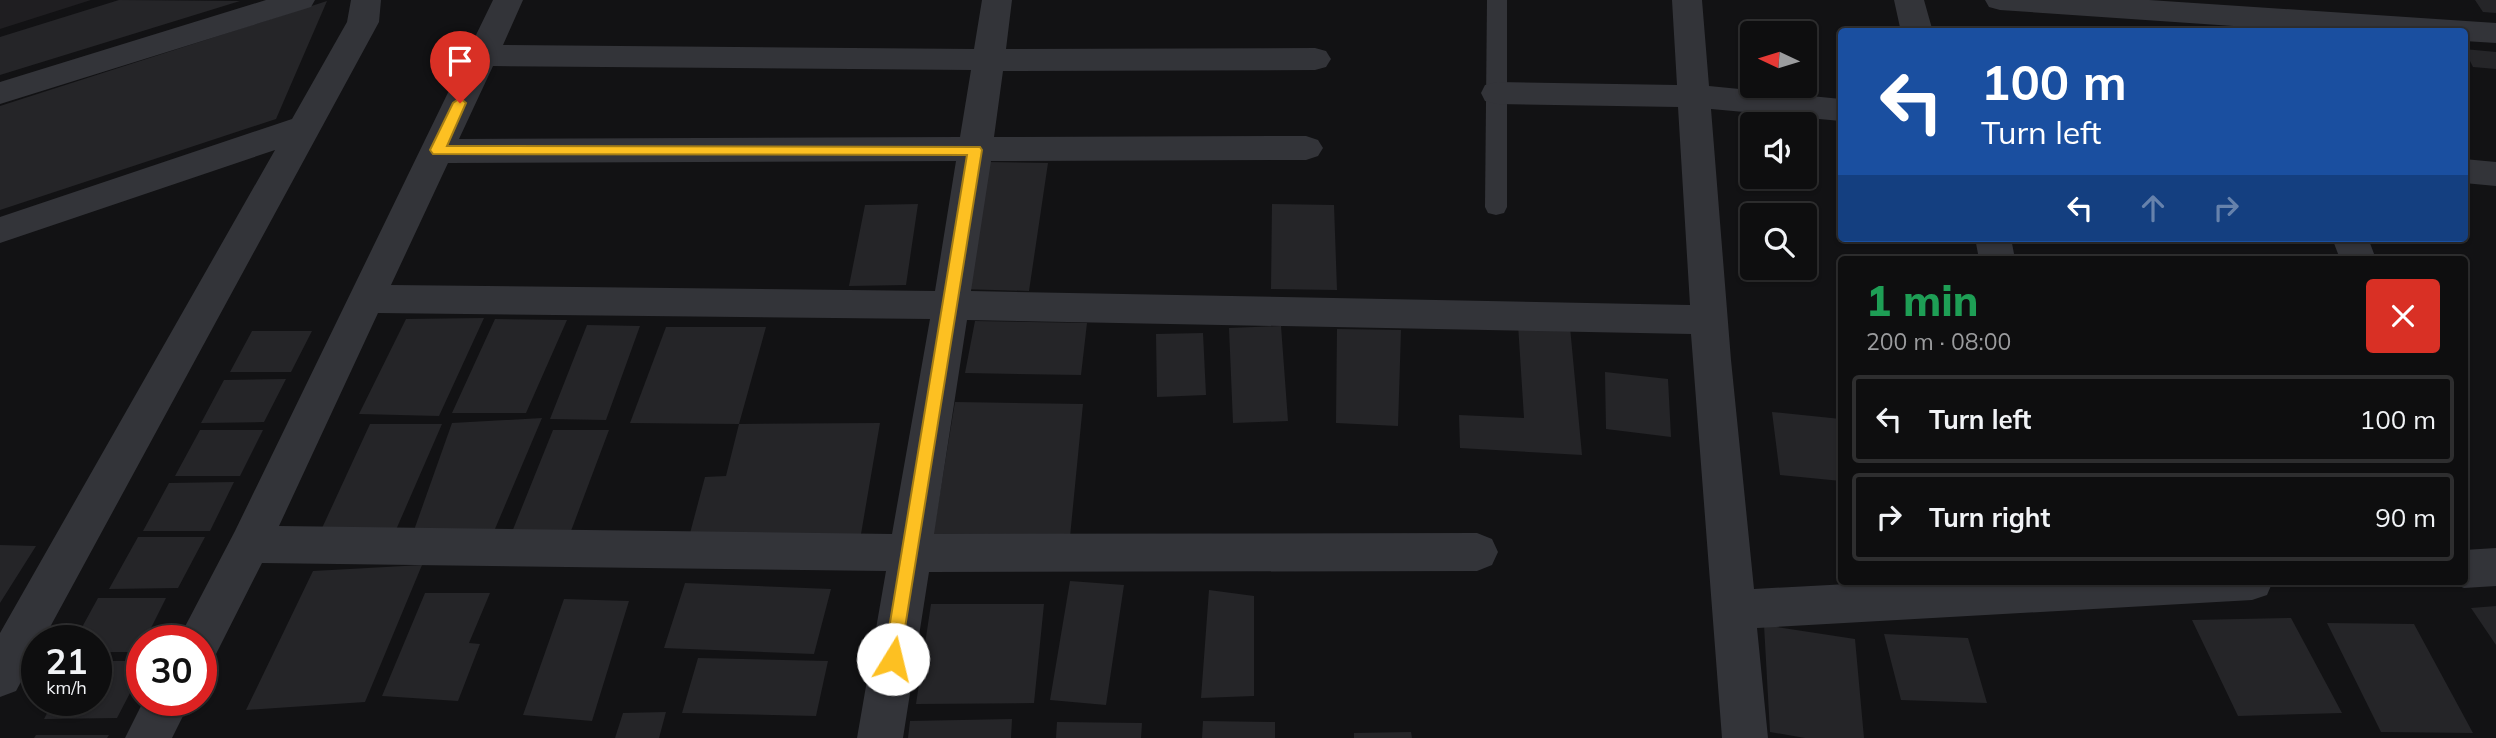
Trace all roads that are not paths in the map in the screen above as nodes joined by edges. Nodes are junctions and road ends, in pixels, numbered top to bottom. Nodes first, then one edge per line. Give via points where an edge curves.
1 (300, 0) edge
2 (366, 0) edge
3 (508, 0) edge
4 (997, 0) edge
5 (1497, 0) edge
6 (1688, 0) edge
7 (1909, 0) edge
8 (2000, 0) edge
9 (2158, 5) edge
10 (2392, 13) edge
11 (1916, 28) edge
12 (2496, 33) edge
13 (482, 55) junction
14 (1315, 59) dead end
15 (988, 60) junction
16 (0, 93) edge
17 (1497, 93) junction
18 (1694, 96) junction
19 (1838, 110) edge
20 (305, 127) junction
21 (1307, 148) dead end
22 (438, 150) junction
23 (975, 150) junction
24 (2468, 171) edge
25 (2496, 174) edge
26 (1496, 207) dead end
27 (0, 230) edge
28 (368, 299) junction
29 (950, 305) junction
30 (1710, 320) junction
31 (250, 544) junction
32 (1476, 552) dead end
33 (910, 553) junction
34 (2105, 585) edge
35 (2068, 586) edge
36 (1734, 610) junction
37 (208, 625) edge
38 (0, 676) edge
39 (160, 716) edge
40 (148, 738) edge
41 (880, 738) edge
42 (1745, 738) edge

1 - 16 street
2 - 20 street via 363,22
3 - 13 street
4 - 15 street
5 - 17 lane
6 - 18 street
7 - 11 street
8 - 9 street
9 - 10 street
10 - 12 street
13 - 15 street
13 - 22 street
14 - 15 street
15 - 23 street
17 - 18 street
17 - 26 lane
18 - 19 street
18 - 30 street
20 - 27 street
20 - 38 street
21 - 23 street
22 - 23 street
22 - 28 street
23 - 29 street
24 - 25 street
28 - 29 street
28 - 31 street
29 - 30 street
29 - 33 street
30 - 36 street
31 - 33 street
31 - 37 street
32 - 33 street
33 - 41 street
34 - 35 street
35 - 36 street
36 - 42 street
39 - 40 street

